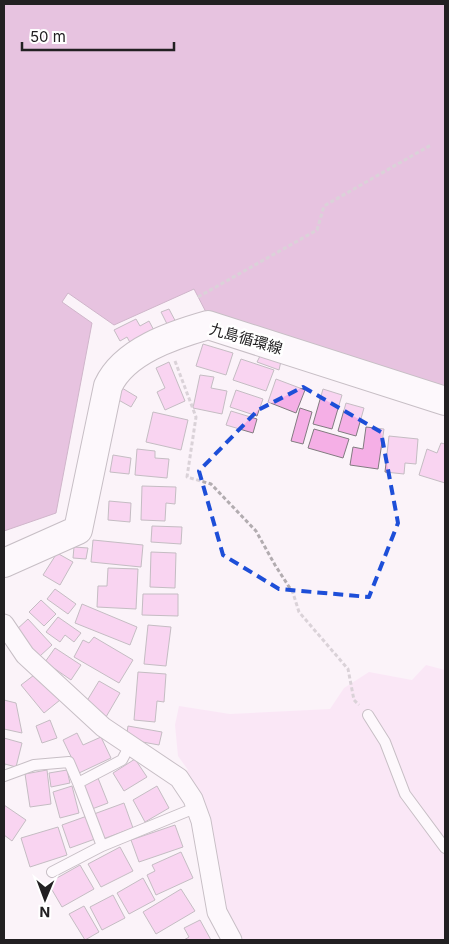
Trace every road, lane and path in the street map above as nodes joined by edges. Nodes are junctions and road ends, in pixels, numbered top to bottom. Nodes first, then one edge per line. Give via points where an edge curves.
1 (431, 145) dead end
2 (198, 297) dead end
3 (167, 340) junction
4 (445, 401) edge
5 (4, 564) edge
6 (4, 624) edge
7 (368, 715) joint
8 (130, 745) junction
9 (4, 776) edge
10 (78, 782) junction
11 (190, 810) dead end
12 (102, 846) junction
13 (445, 848) edge
14 (52, 872) dead end
15 (232, 940) edge

1 - 2 path via 324,206 317,230
3 - 4 main road, 九島循環線 via 208,325
3 - 5 main road, 九島循環線 via 125,362 108,386 78,530
3 - 7 path via 196,417 187,477 212,484 256,532 293,593 299,612 348,669 354,700
6 - 8 street via 25,655 103,728
7 - 13 lane via 385,742 406,794
8 - 10 lane via 122,760
8 - 15 street via 179,778 193,799 201,820 216,912
9 - 10 lane via 34,765 69,762
10 - 12 lane
11 - 12 lane
12 - 14 lane

